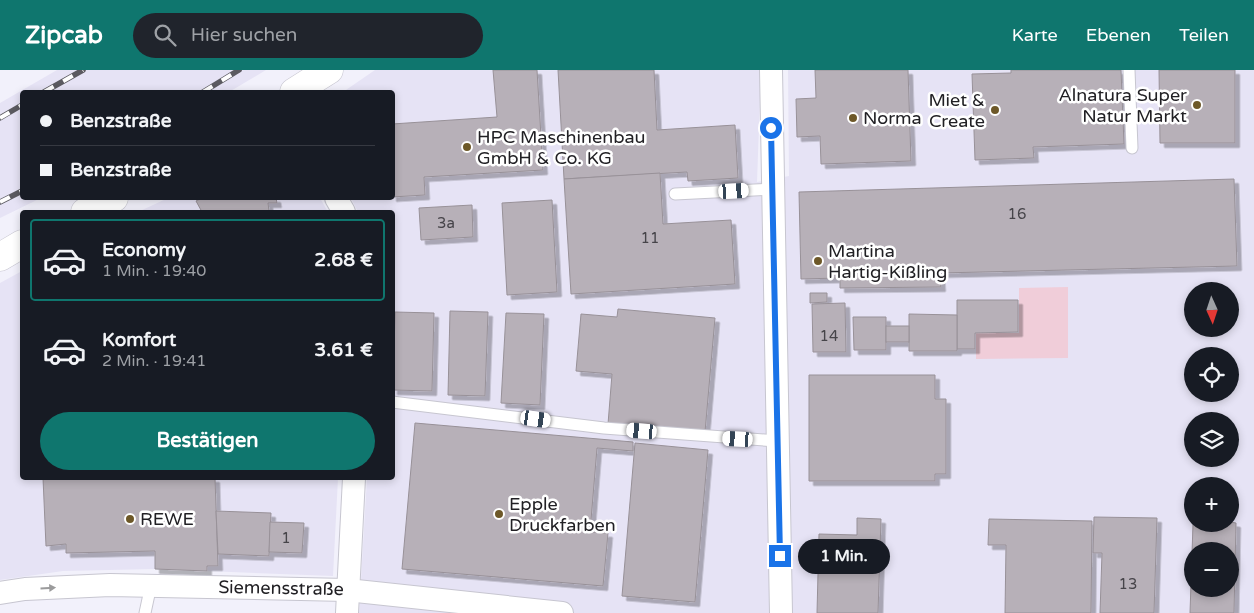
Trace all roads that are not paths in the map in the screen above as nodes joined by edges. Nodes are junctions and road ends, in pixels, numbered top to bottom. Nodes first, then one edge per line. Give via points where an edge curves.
1 (329, 70) edge
2 (771, 70) edge
3 (1129, 70) edge
4 (297, 90) edge
5 (1132, 148) dead end
6 (772, 189) junction
7 (675, 194) dead end
8 (110, 200) edge
9 (88, 210) edge
10 (20, 245) edge
11 (0, 257) edge
12 (395, 402) edge
13 (777, 441) junction
14 (354, 480) edge
15 (151, 585) junction
16 (348, 590) junction
17 (0, 593) edge
18 (145, 613) edge
19 (347, 613) edge
20 (562, 613) edge
21 (781, 613) edge

1 - 4 street
2 - 6 street
3 - 5 lane
6 - 7 lane
6 - 13 street
8 - 9 street
10 - 11 street
12 - 13 lane via 604,428
13 - 21 street
14 - 16 street
15 - 16 street, Siemensstraße
17 -> 15 street, Siemensstraße via 25,589
15 - 18 lane
16 - 19 street
16 - 20 street, Siemensstraße

